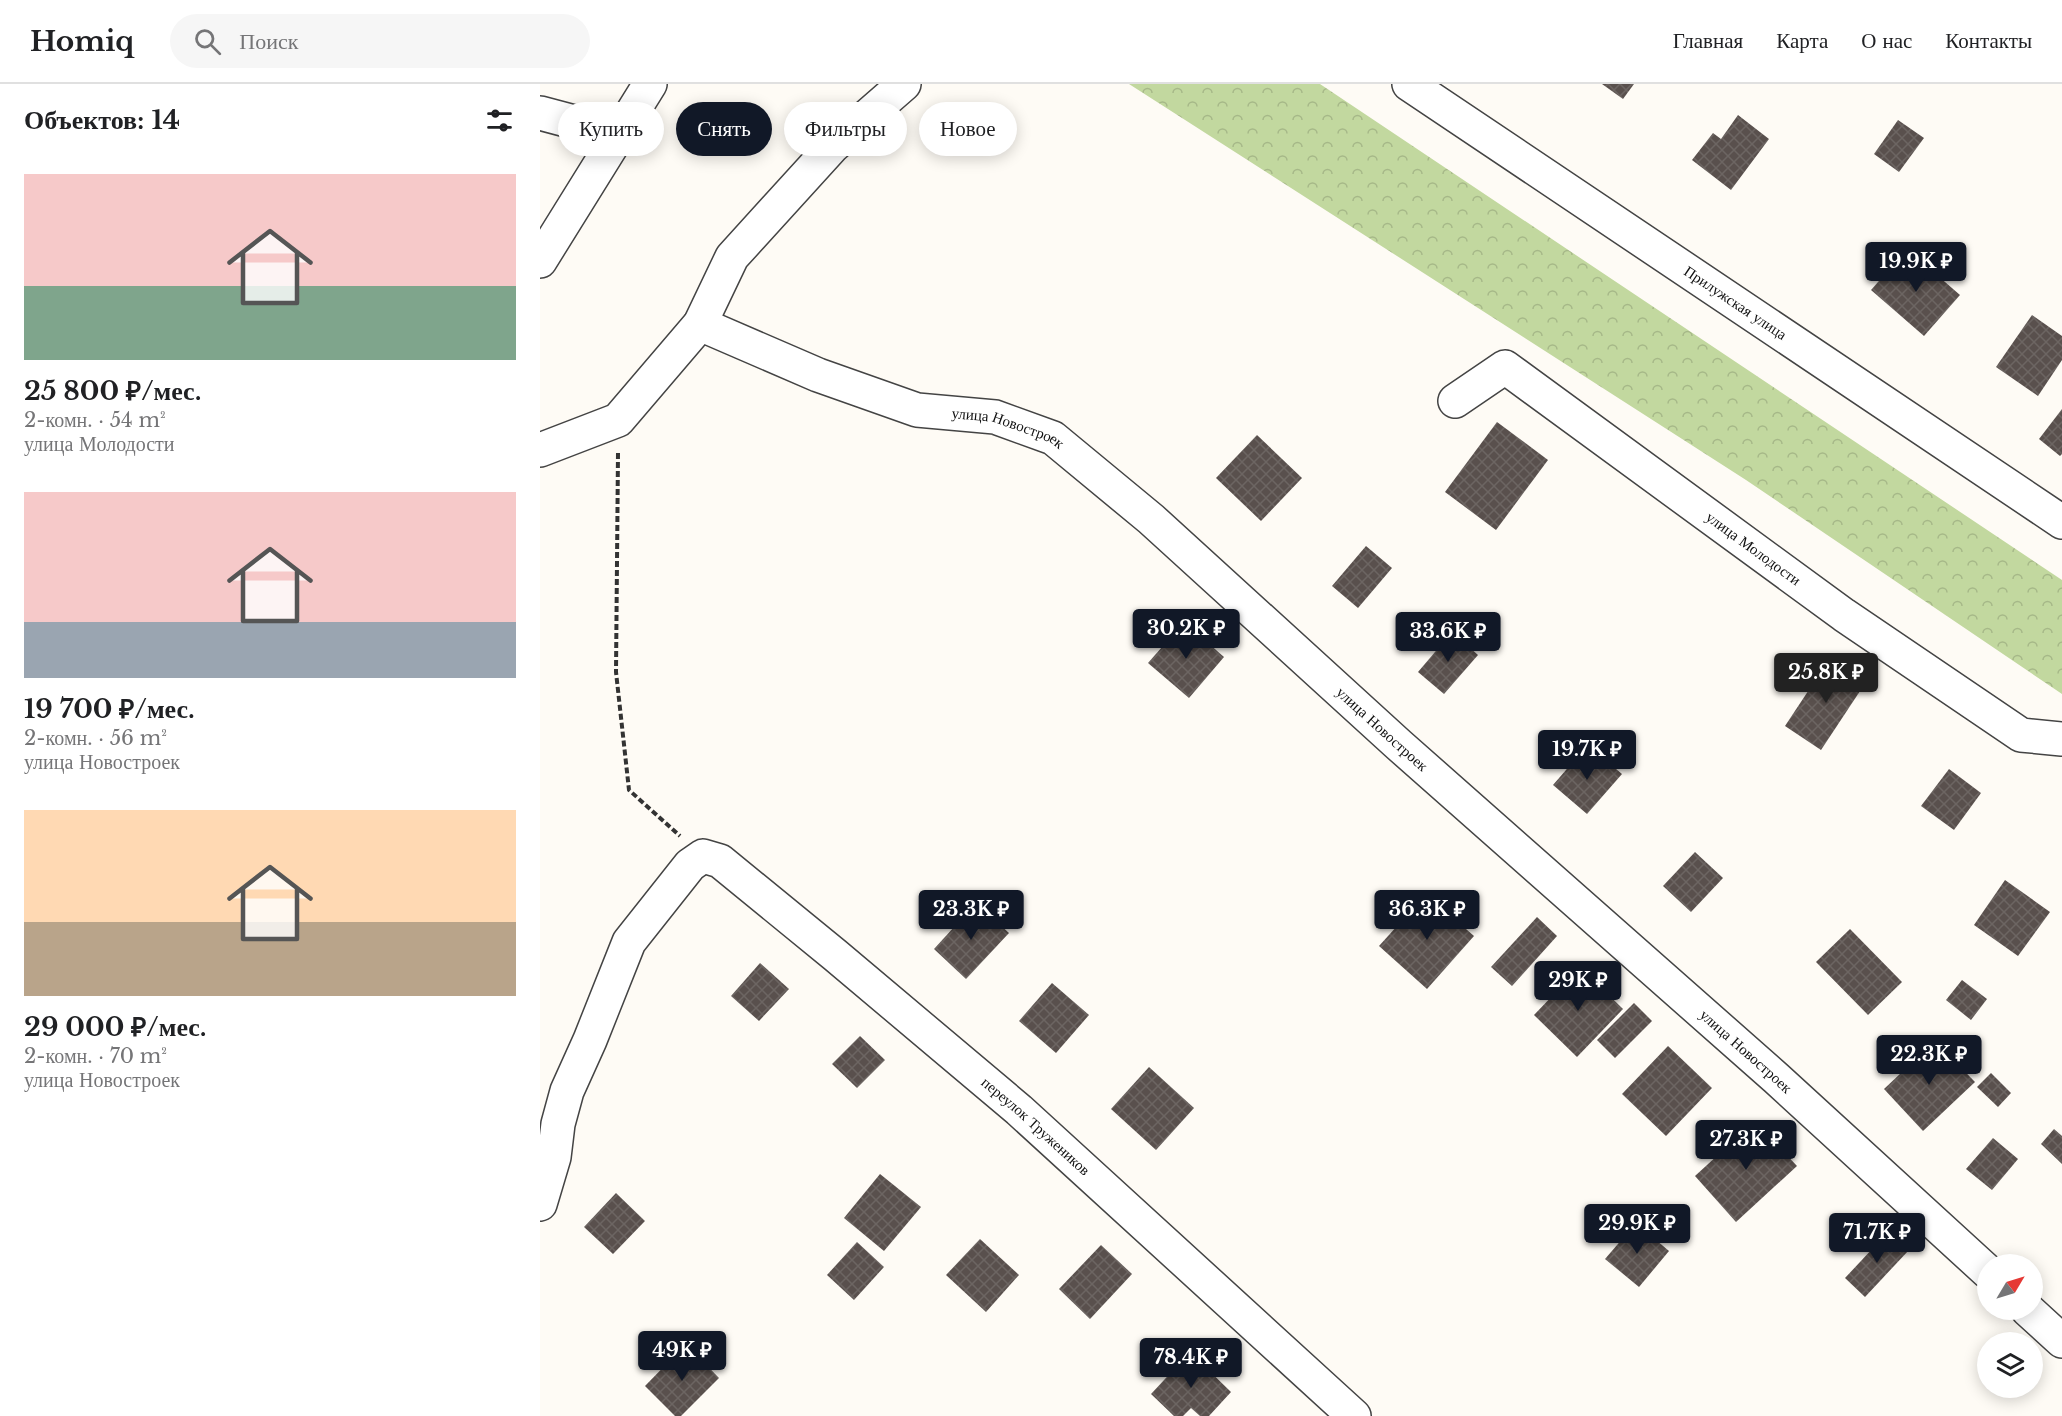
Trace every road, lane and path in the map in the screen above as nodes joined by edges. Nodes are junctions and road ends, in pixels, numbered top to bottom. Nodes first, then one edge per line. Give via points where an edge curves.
1 (650, 84) edge
2 (904, 84) edge
3 (1409, 84) edge
4 (639, 102) edge
5 (540, 113) edge
6 (558, 118) edge
7 (605, 156) edge
8 (540, 261) edge
9 (700, 324) junction
10 (1455, 401) dead end
11 (618, 420) junction
12 (540, 450) edge
13 (2062, 522) edge
14 (2062, 739) edge
15 (703, 856) junction
16 (540, 1204) edge
17 (1977, 1262) edge
18 (2039, 1320) edge
19 (2062, 1341) edge
20 (1354, 1416) edge

1 - 4 street
2 - 9 street via 833,146 732,257
3 - 13 street, Прилужская улица
5 - 6 street
7 - 8 street
9 - 11 street
9 - 17 street, улица Новостроек via 818,375 917,410 995,417 1053,438 1151,519
10 - 14 street, улица Молодости via 1505,367 1844,615 2020,735
11 - 12 street
11 - 15 path via 616,672 629,790
15 - 16 street via 690,865 629,942 567,1091
15 - 20 street, переулок Тружеников via 720,861 1019,1110
18 - 19 street

